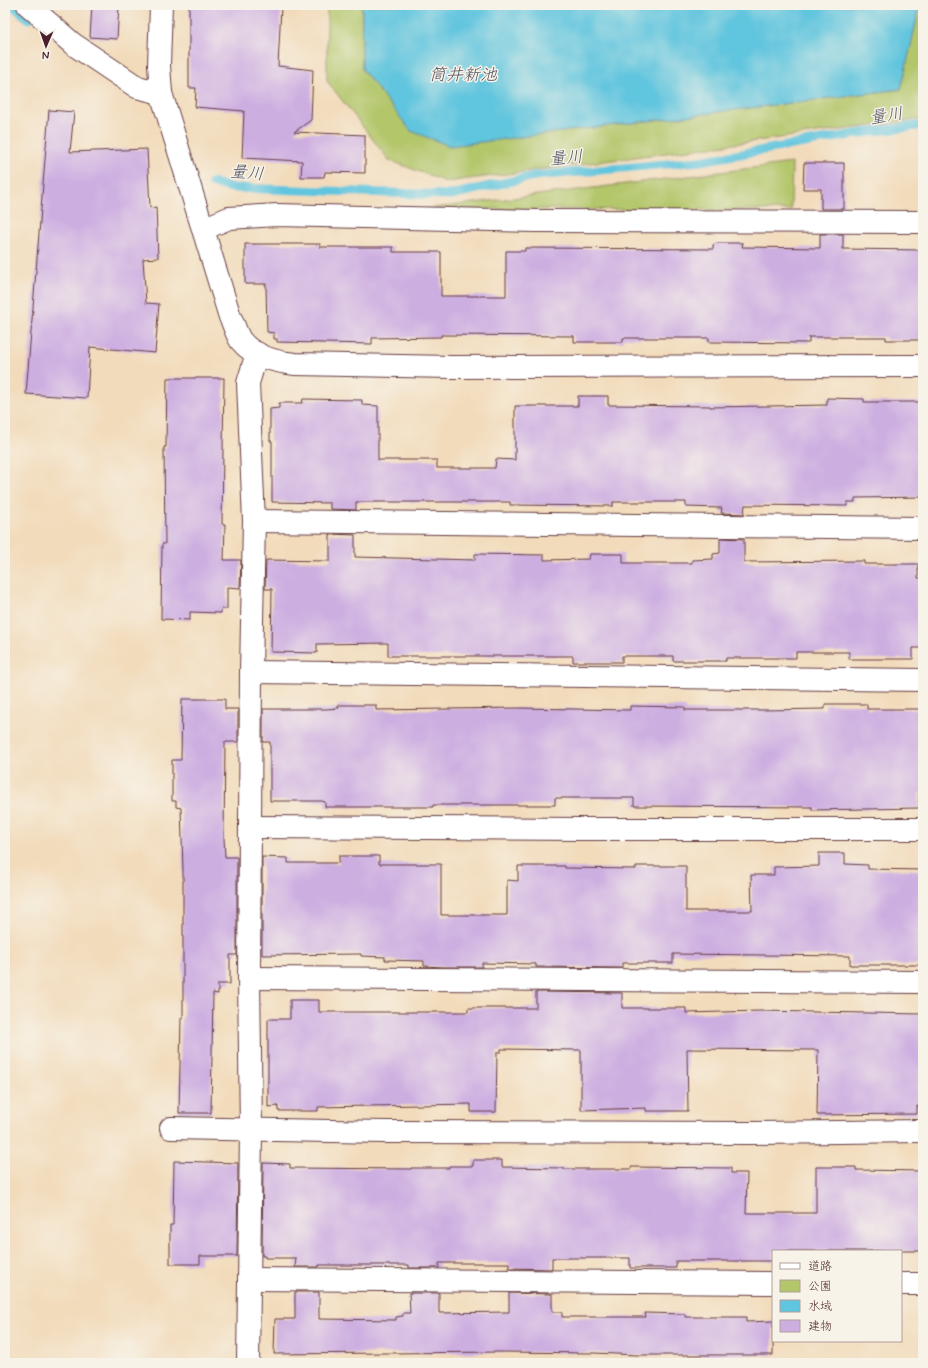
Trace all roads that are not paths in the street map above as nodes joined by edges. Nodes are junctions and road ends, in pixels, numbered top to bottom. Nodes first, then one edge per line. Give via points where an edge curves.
1 (28, 5) edge
2 (161, 5) edge
3 (161, 93) junction
4 (923, 222) edge
5 (203, 229) junction
6 (256, 353) junction
7 (923, 366) edge
8 (254, 521) junction
9 (923, 528) edge
10 (251, 672) junction
11 (923, 680) edge
12 (250, 827) junction
13 (923, 829) edge
14 (249, 978) junction
15 (923, 982) edge
16 (170, 1128) dead end
17 (251, 1130) junction
18 (923, 1131) edge
19 (249, 1279) junction
20 (772, 1283) edge
21 (902, 1284) edge
22 (923, 1284) edge
23 (248, 1363) edge

1 - 3 street via 73,44 137,87
2 - 3 street
3 - 5 street
4 - 5 street via 534,221 277,215 229,218
5 - 6 street via 230,317 241,341
6 - 7 street via 274,362 390,366
6 - 8 street via 248,383
8 - 9 street
8 - 10 street
10 - 11 street
10 - 12 street
12 - 13 street
12 - 14 street
14 - 15 street
14 - 17 street
16 - 17 street
17 - 18 street via 743,1133
17 - 19 street
19 - 20 street
19 - 23 street
21 - 22 street

